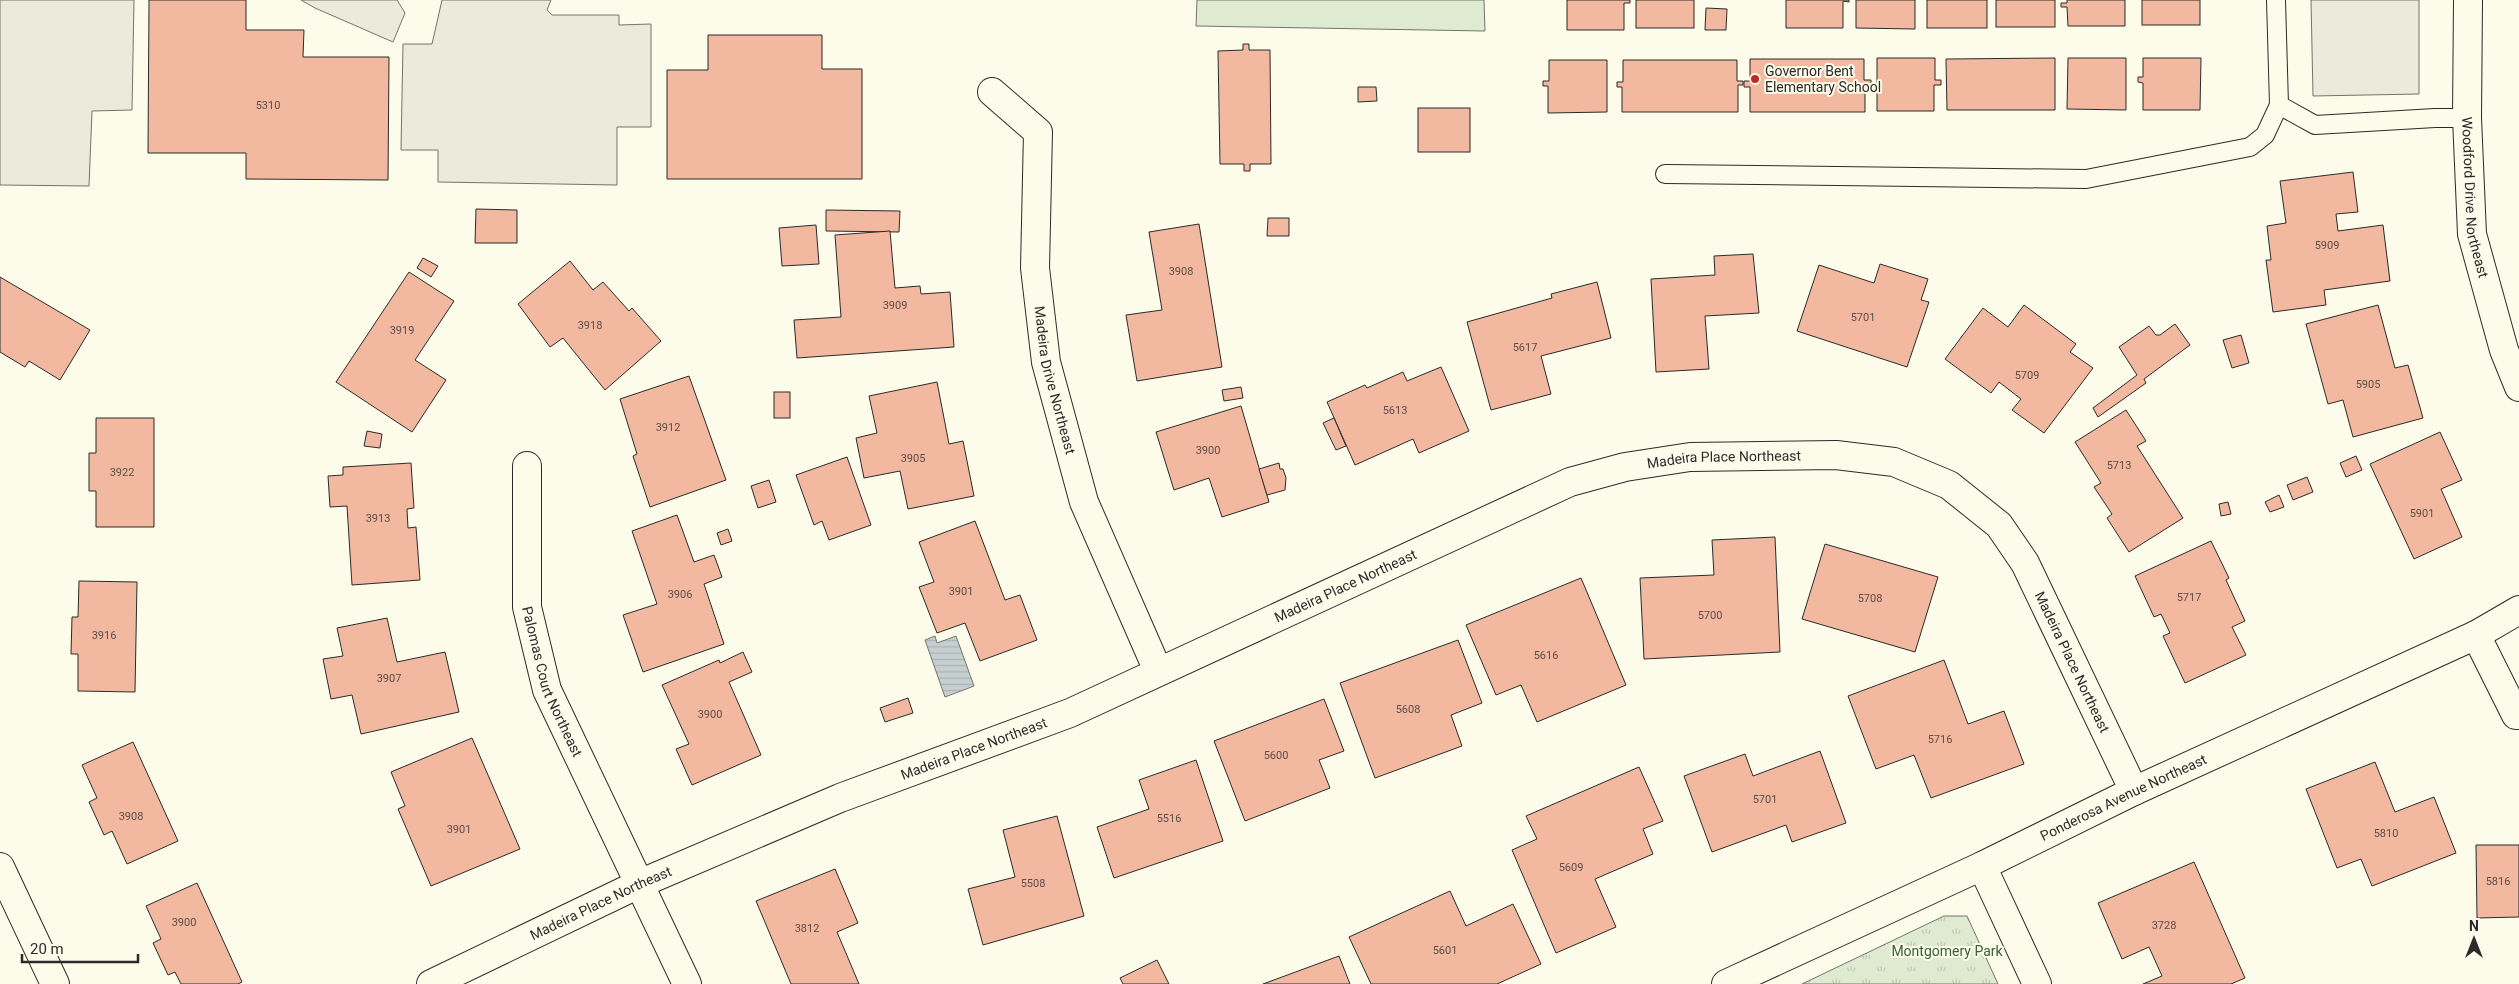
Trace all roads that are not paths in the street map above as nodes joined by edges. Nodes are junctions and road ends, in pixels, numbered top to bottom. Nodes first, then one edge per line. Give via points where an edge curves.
1 (2276, 0) edge
2 (2468, 0) edge
3 (992, 92) dead end
4 (2279, 105) junction
5 (2467, 118) junction
6 (1665, 174) dead end
7 (2519, 386) edge
8 (527, 466) dead end
9 (2519, 610) edge
10 (2476, 635) junction
11 (1158, 671) junction
12 (2516, 715) dead end
13 (2134, 791) junction
14 (1982, 866) junction
15 (0, 868) edge
16 (639, 884) junction
17 (54, 984) edge
18 (431, 984) edge
19 (687, 984) edge
20 (1726, 984) edge
21 (2037, 984) edge

1 - 4 lane
2 - 5 street, Woodford Drive Northeast
3 - 11 street, Madeira Drive Northeast via 1038,132 1035,268 1046,362 1084,502
4 - 5 lane via 2315,125
4 - 6 lane via 2265,135 2250,147 2086,178
5 - 7 street, Woodford Drive Northeast via 2472,234 2504,350
8 - 16 street, Palomas Court Northeast via 527,608 547,690
9 - 10 street, Ponderosa Avenue Northeast
10 - 12 street
10 - 13 street, Ponderosa Avenue Northeast
11 - 13 street, Madeira Place Northeast via 1570,482 1690,457 1836,455 1894,462 1949,486 1999,525 2025,563
11 - 16 street, Madeira Place Northeast via 1070,713 840,798
13 - 14 street, Ponderosa Avenue Northeast
14 - 20 street, Ponderosa Avenue Northeast
14 - 21 street
15 - 17 street
16 - 18 street, Madeira Place Northeast
16 - 19 street, Palomas Court Northeast

